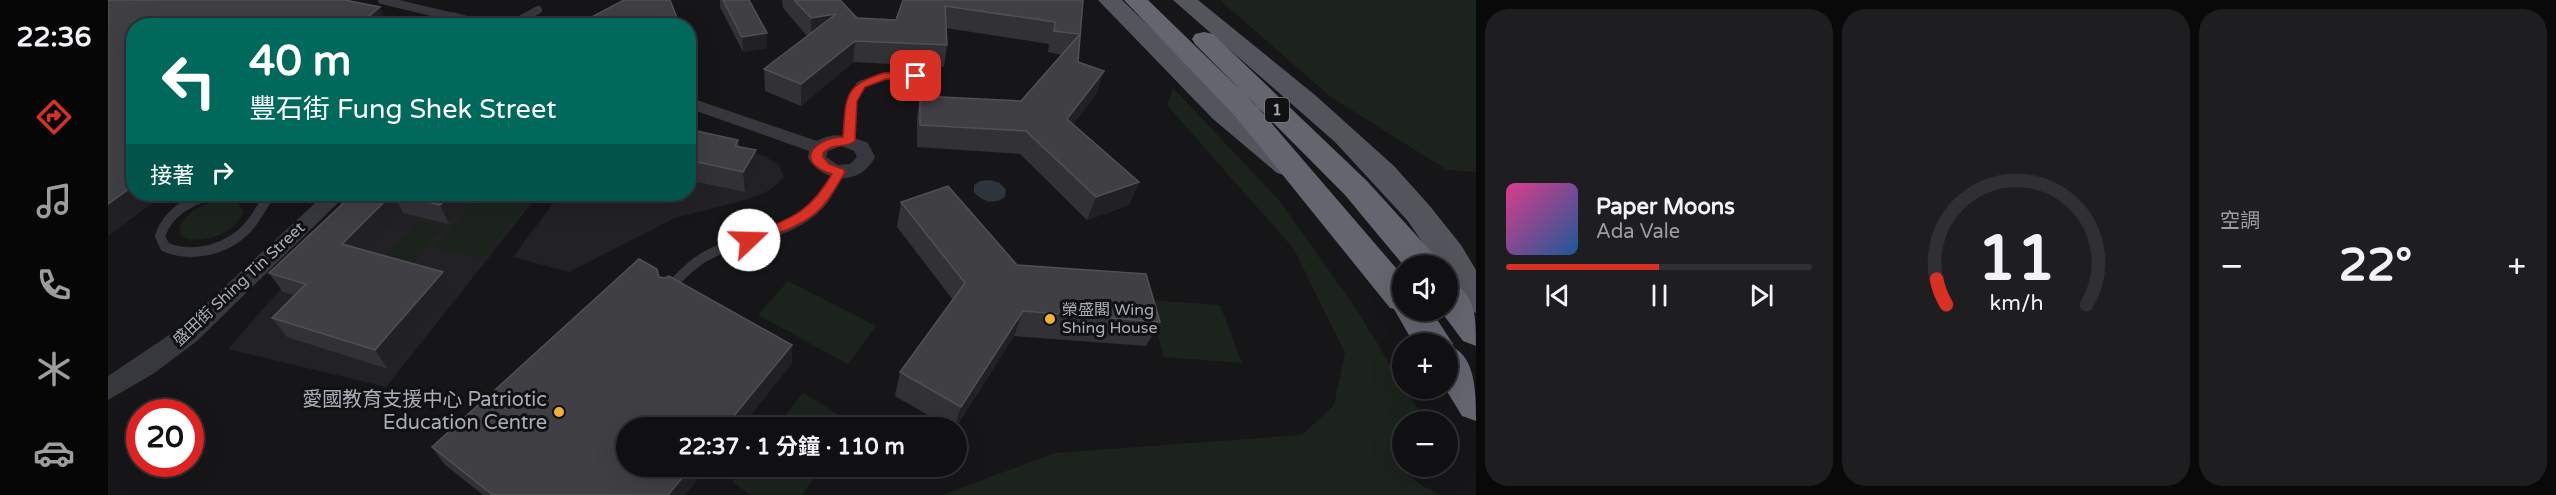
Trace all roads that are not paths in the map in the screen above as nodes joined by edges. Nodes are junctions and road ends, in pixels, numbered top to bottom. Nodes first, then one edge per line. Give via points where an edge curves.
1 (382, 0) edge
2 (1136, 0) edge
3 (1184, 0) edge
4 (538, 10) dead end
5 (453, 16) junction
6 (448, 18) edge
7 (460, 18) edge
8 (524, 18) edge
9 (936, 78) dead end
10 (696, 105) edge
11 (849, 141) junction
12 (819, 148) junction
13 (839, 172) junction
14 (1304, 181) joint
15 (195, 201) edge
16 (267, 201) edge
17 (323, 201) edge
18 (1414, 255) edge
19 (1465, 284) edge
20 (1392, 286) edge
21 (667, 290) edge
22 (1476, 331) edge
23 (1458, 376) edge
24 (108, 388) edge
25 (1476, 404) edge

1 - 5 lane
2 - 14 main road via 1223,113
2 - 18 highway, 1 via 1198,33 1356,188
3 - 19 main road via 1341,133 1416,211
4 - 8 lane
5 - 6 lane
5 - 7 street
9 - 11 lane via 885,76 860,85 852,101
10 - 12 street
11 - 12 street via 829,142
11 - 13 street via 861,147 866,157 854,170
12 - 13 street via 820,163
13 - 21 lane via 824,199 808,214 710,255
14 - 20 highway
15 - 16 lane via 181,207 165,222 160,236 165,247 185,253 221,244 247,228
17 - 24 street, 盛田街 Shing Tin Street via 189,334
19 - 22 highway
23 - 25 highway

